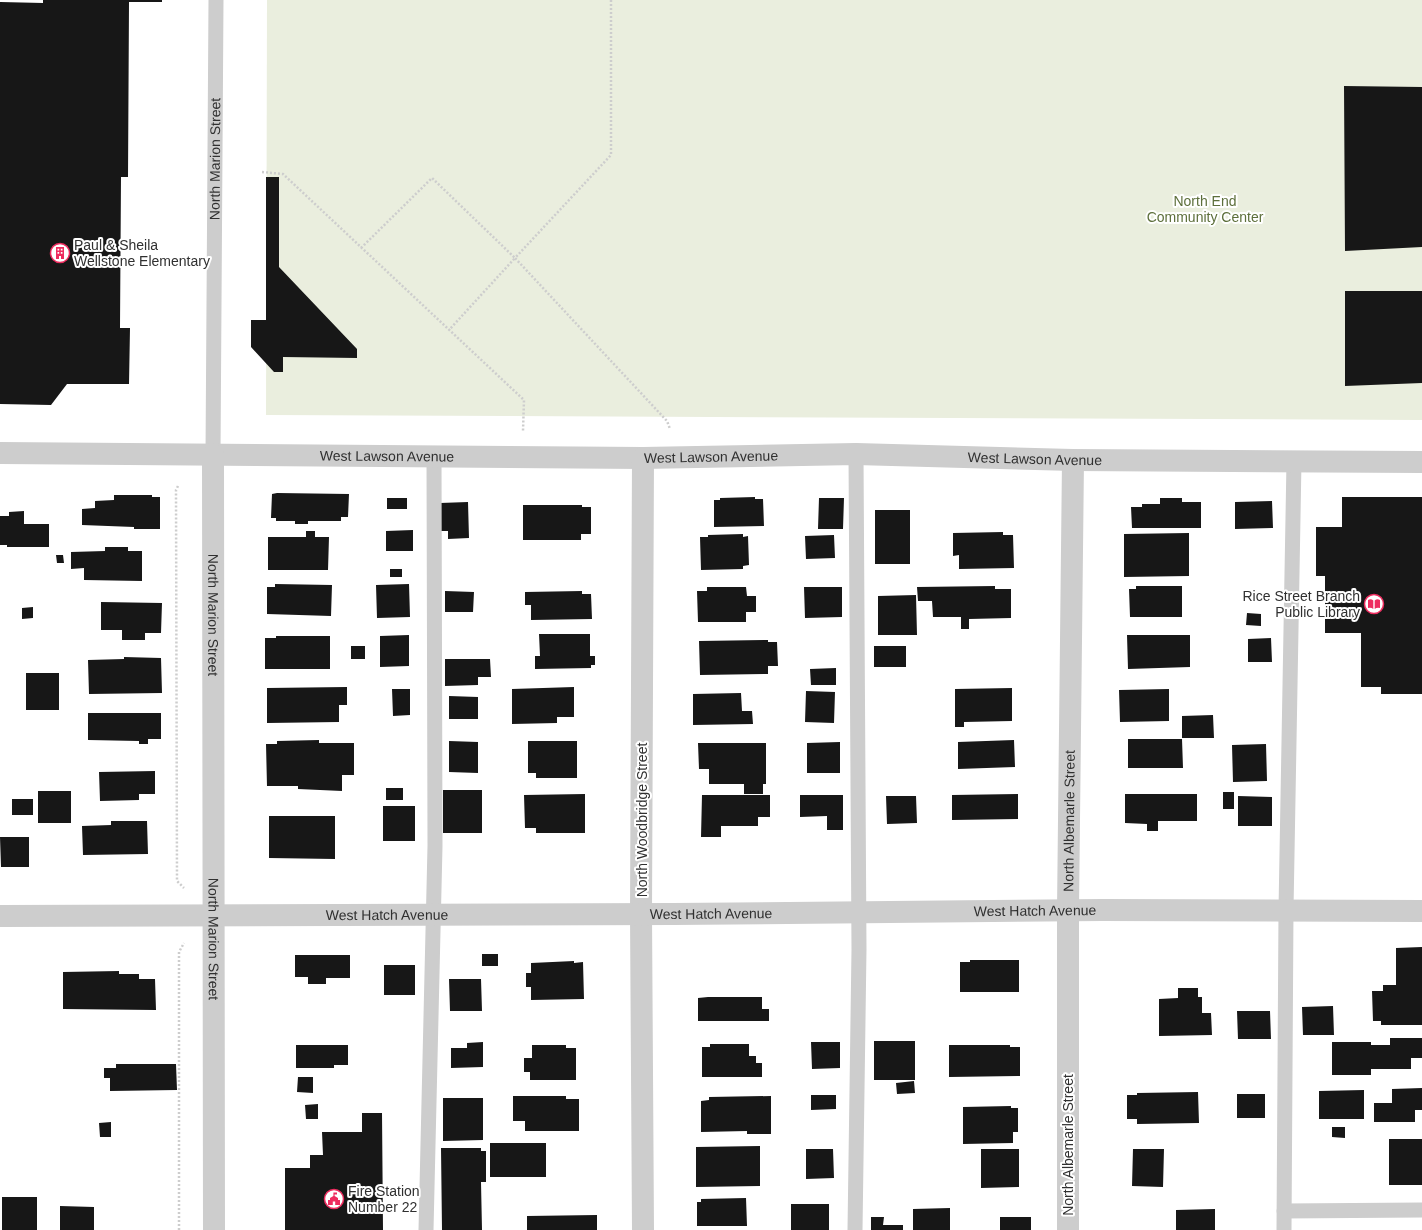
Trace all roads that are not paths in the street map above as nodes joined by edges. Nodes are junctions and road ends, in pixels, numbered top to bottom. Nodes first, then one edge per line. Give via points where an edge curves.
1 (216, 0) edge
2 (0, 453) edge
3 (856, 454) junction
4 (213, 455) junction
5 (434, 456) junction
6 (643, 458) junction
7 (1073, 460) junction
8 (1294, 461) junction
9 (1422, 462) edge
10 (1068, 910) junction
11 (1286, 910) junction
12 (1422, 911) edge
13 (859, 912) junction
14 (433, 914) junction
15 (641, 914) junction
16 (215, 915) junction
17 (0, 916) edge
18 (1422, 1210) edge
19 (1284, 1211) junction
20 (214, 1230) edge
21 (426, 1230) edge
22 (643, 1230) edge
23 (855, 1230) edge
24 (1068, 1230) edge
25 (1284, 1230) edge

1 - 4 lane, North Marion Street
2 - 4 street, West Lawson Avenue
3 - 6 street, West Lawson Avenue
3 - 7 street, West Lawson Avenue
3 - 13 lane
4 - 5 street, West Lawson Avenue
4 - 16 street, North Marion Street
5 - 6 street, West Lawson Avenue
5 - 14 lane
6 - 15 street, North Woodbridge Street
7 - 8 street, West Lawson Avenue
7 - 10 street, North Albemarle Street
8 - 9 street, West Lawson Avenue
8 - 11 lane
10 - 11 street, West Hatch Avenue
10 - 13 street, West Hatch Avenue
10 - 24 street, North Albemarle Street
11 - 12 street, West Hatch Avenue
11 - 19 lane
13 - 15 street, West Hatch Avenue
13 - 23 lane
14 - 15 street, West Hatch Avenue
14 - 16 street, West Hatch Avenue
14 - 21 lane
15 - 22 street, North Woodbridge Street
16 - 17 street, West Hatch Avenue
16 - 20 street, North Marion Street
18 - 19 lane
19 - 25 lane

